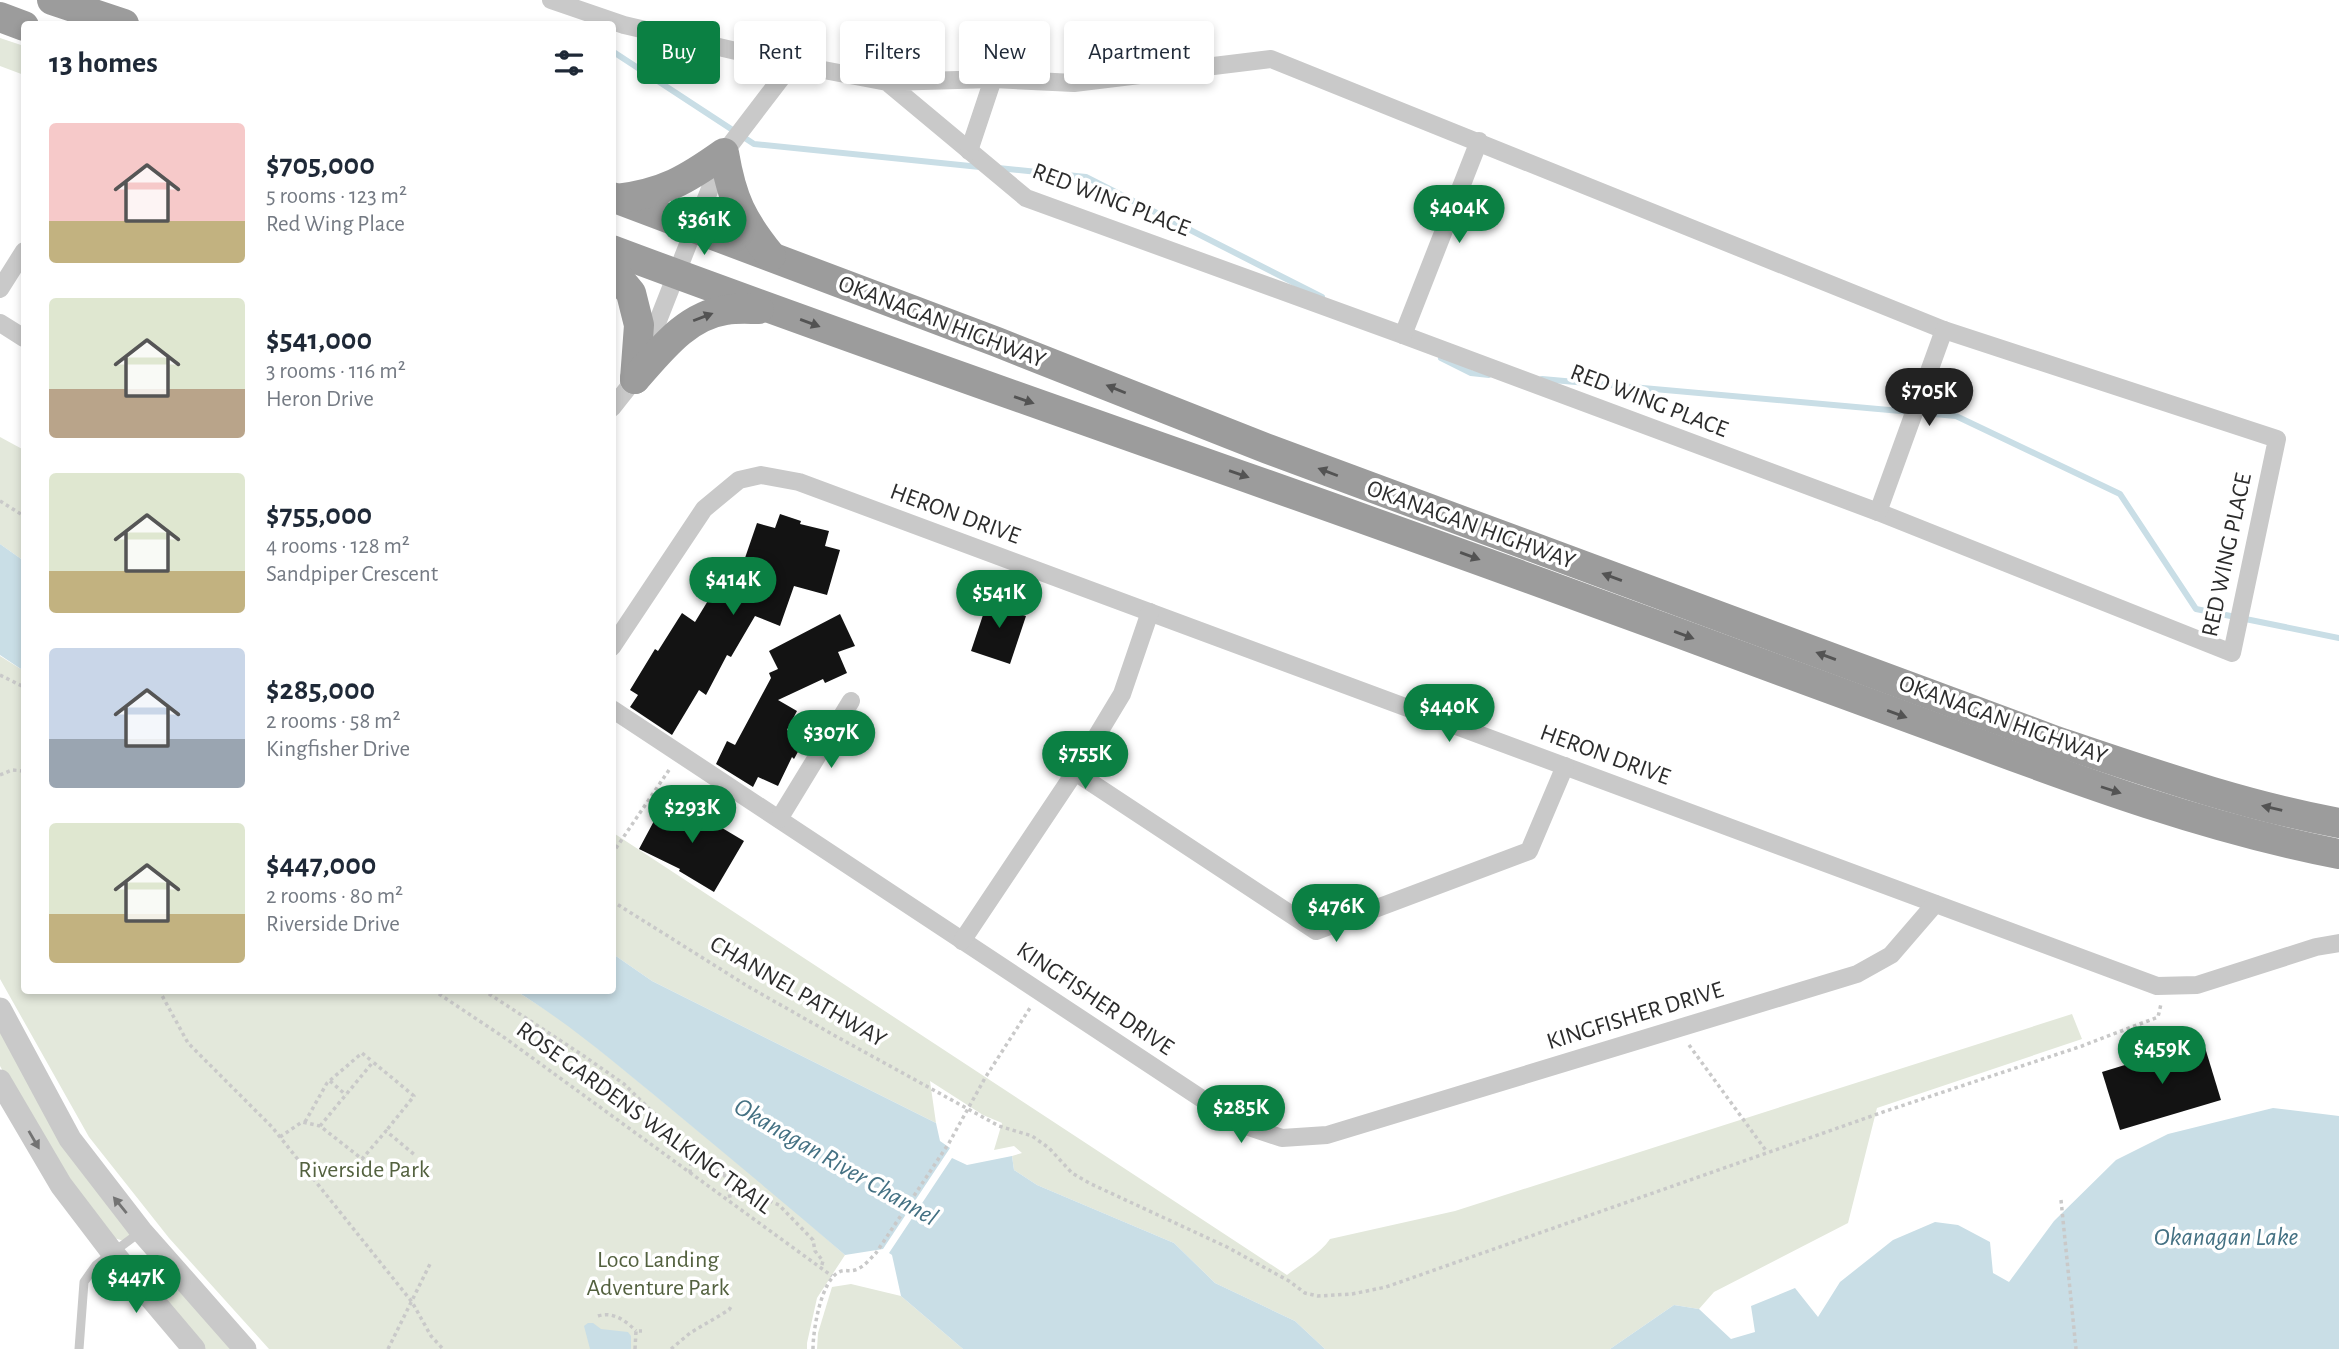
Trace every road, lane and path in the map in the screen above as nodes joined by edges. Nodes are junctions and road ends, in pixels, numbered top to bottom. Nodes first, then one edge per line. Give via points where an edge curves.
1 (52, 0) edge
2 (551, 0) edge
3 (0, 17) edge
4 (115, 21) edge
5 (612, 21) edge
6 (616, 22) edge
7 (21, 25) edge
8 (734, 51) edge
9 (1050, 82) edge
10 (777, 84) edge
11 (889, 84) edge
12 (991, 84) edge
13 (1479, 141) junction
14 (969, 151) junction
15 (724, 153) junction
16 (616, 198) edge
17 (616, 198) edge
18 (695, 227) junction
19 (616, 251) edge
20 (21, 256) edge
21 (771, 256) junction
22 (677, 274) junction
23 (616, 275) edge
24 (0, 289) edge
25 (773, 309) junction
26 (0, 323) edge
27 (1944, 330) junction
28 (1403, 335) junction
29 (21, 336) edge
30 (635, 379) junction
31 (616, 403) edge
32 (0, 501) edge
33 (1878, 512) junction
34 (21, 514) edge
35 (1150, 612) junction
36 (616, 641) edge
37 (0, 675) edge
38 (21, 686) edge
39 (851, 701) dead end
40 (616, 712) edge
41 (679, 753) junction
42 (1565, 766) junction
43 (21, 771) edge
44 (1075, 772) junction
45 (0, 775) edge
46 (779, 819) junction
47 (2339, 823) edge
48 (616, 848) edge
49 (2339, 853) edge
50 (616, 904) edge
51 (1934, 904) junction
52 (962, 940) junction
53 (2339, 943) edge
54 (2166, 986) junction
55 (1041, 991) junction
56 (161, 994) edge
57 (439, 994) edge
58 (488, 994) edge
59 (0, 1009) edge
60 (1677, 1029) junction
61 (373, 1062) junction
62 (0, 1081) edge
63 (330, 1081) junction
64 (346, 1095) junction
65 (968, 1110) junction
66 (305, 1122) junction
67 (320, 1126) junction
68 (386, 1131) junction
69 (280, 1137) junction
70 (692, 1149) junction
71 (1767, 1152) junction
72 (416, 1156) dead end
73 (690, 1173) junction
74 (724, 1174) junction
75 (2061, 1200) dead end
76 (731, 1203) junction
77 (141, 1231) junction
78 (112, 1252) junction
79 (430, 1264) dead end
80 (821, 1268) junction
81 (832, 1276) junction
82 (412, 1302) junction
83 (733, 1305) dead end
84 (598, 1316) dead end
85 (636, 1331) junction
86 (642, 1331) dead end
87 (79, 1349) edge
88 (193, 1349) edge
89 (245, 1349) edge
90 (388, 1349) edge
91 (443, 1349) edge
92 (635, 1349) edge
93 (671, 1349) edge
94 (813, 1349) edge
95 (2076, 1349) edge

1 - 4 highway
2 - 5 street
3 - 7 highway
6 - 8 street
9 - 13 street, RED WING PLACE via 1074,83 1271,59
10 - 15 street
11 - 14 street, RED WING PLACE
12 - 14 street
13 - 27 street, RED WING PLACE
13 - 28 street
14 - 28 street, RED WING PLACE via 1026,198
15 - 16 highway via 671,186 647,195
15 - 18 street
15 - 21 highway via 739,211
17 - 18 highway, OKANAGAN HIGHWAY
18 - 21 highway, OKANAGAN HIGHWAY
18 - 22 street
19 - 22 highway, OKANAGAN HIGHWAY
20 - 24 street
47 -> 21 highway, OKANAGAN HIGHWAY via 2260,806 2056,741 1268,449
22 - 25 highway, OKANAGAN HIGHWAY
22 - 30 street
23 - 30 highway via 631,293 639,325
30 -> 25 highway via 696,318 726,310
25 -> 49 highway, OKANAGAN HIGHWAY via 1406,533 2046,769 2241,830
26 - 29 street
27 - 33 street
27 - 33 street, RED WING PLACE via 2277,439 2232,653
28 - 33 street, RED WING PLACE
30 - 31 street
32 - 34 path
35 - 36 street, HERON DRIVE via 799,482 761,475 739,480 704,509
35 - 42 street, HERON DRIVE
35 - 44 street via 1122,694
37 - 38 path
39 - 46 street
40 - 41 street, KINGFISHER DRIVE
41 - 46 street, KINGFISHER DRIVE
41 - 48 path
42 - 44 street via 1529,851 1316,931
42 - 51 street, HERON DRIVE
43 - 45 path
44 - 52 street
46 - 52 street, KINGFISHER DRIVE
50 - 65 path, CHANNEL PATHWAY via 749,987
51 - 54 street, HERON DRIVE
51 - 60 street, KINGFISHER DRIVE via 1891,955 1857,974
52 - 55 street, KINGFISHER DRIVE
53 - 54 street, HERON DRIVE via 2197,985
54 - 71 path, CHANNEL PATHWAY via 2158,1017
55 - 60 street, KINGFISHER DRIVE via 1240,1124 1282,1138 1327,1135
55 - 65 path
56 - 69 path via 188,1043
57 - 73 path, ROSE GARDENS WALKING TRAIL
58 - 70 path via 624,1084
77 -> 59 street via 70,1139
60 - 71 path
61 - 63 path via 362,1053
61 - 64 path
61 - 68 path via 414,1096
62 -> 78 street via 61,1185
63 - 64 path
63 - 66 path
64 - 67 path
65 - 71 path, CHANNEL PATHWAY via 1032,1136 1089,1183 1227,1247 1305,1293 1318,1296 1386,1286
65 - 81 path via 876,1253 863,1266
66 - 67 path
66 - 69 path
67 - 68 path via 362,1159
68 - 72 path
69 - 82 path
70 - 73 path
70 - 74 path
73 - 76 path, ROSE GARDENS WALKING TRAIL
74 - 76 path
74 - 80 path via 779,1205 813,1240 823,1261
75 - 95 path
76 - 80 path, ROSE GARDENS WALKING TRAIL
77 - 78 lane
77 - 89 street
78 - 87 lane via 84,1282
78 - 88 street
79 - 82 path
80 - 81 path, ROSE GARDENS WALKING TRAIL
81 - 94 path
82 - 90 path
82 - 91 path
83 - 93 path
84 - 85 path via 615,1316
85 - 86 path
85 - 92 path

